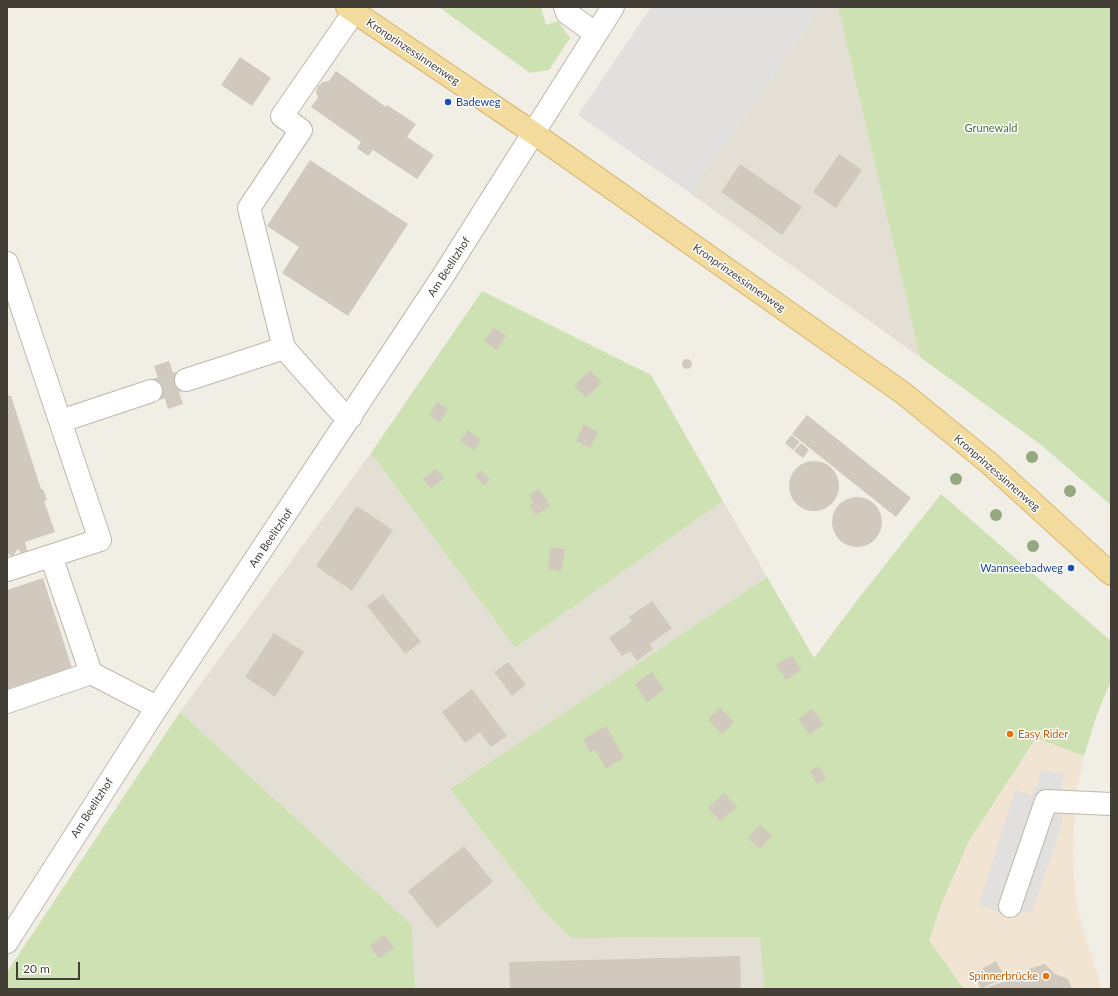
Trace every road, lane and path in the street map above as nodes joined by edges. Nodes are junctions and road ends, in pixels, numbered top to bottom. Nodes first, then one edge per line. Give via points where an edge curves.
1 (565, 7) edge
2 (613, 7) edge
3 (350, 9) edge
4 (595, 33) junction
5 (532, 132) junction
6 (7, 262) edge
7 (284, 348) junction
8 (186, 380) tunnel mouth
9 (152, 391) tunnel mouth
10 (351, 418) junction
11 (61, 421) junction
12 (51, 556) junction
13 (7, 570) edge
14 (1111, 574) edge
15 (91, 673) junction
16 (7, 702) edge
17 (156, 709) junction
18 (1111, 804) edge
19 (1010, 906) dead end
20 (7, 942) edge

1 - 4 street via 567,13
2 - 4 street
3 - 5 main road, Kronprinzessinnenweg
3 - 7 street via 282,116 301,130 250,208
4 - 5 street
5 - 10 street, Am Beelitzhof via 444,276
5 - 14 main road, Kronprinzessinnenweg via 902,394 989,463
6 - 11 street
7 - 8 street
7 - 10 street via 338,410
9 - 11 street
10 - 17 street, Am Beelitzhof
11 - 12 street via 100,540
12 - 13 street
12 - 15 street
15 - 16 street
15 - 17 street
17 - 20 street, Am Beelitzhof
18 - 19 street via 1046,801

